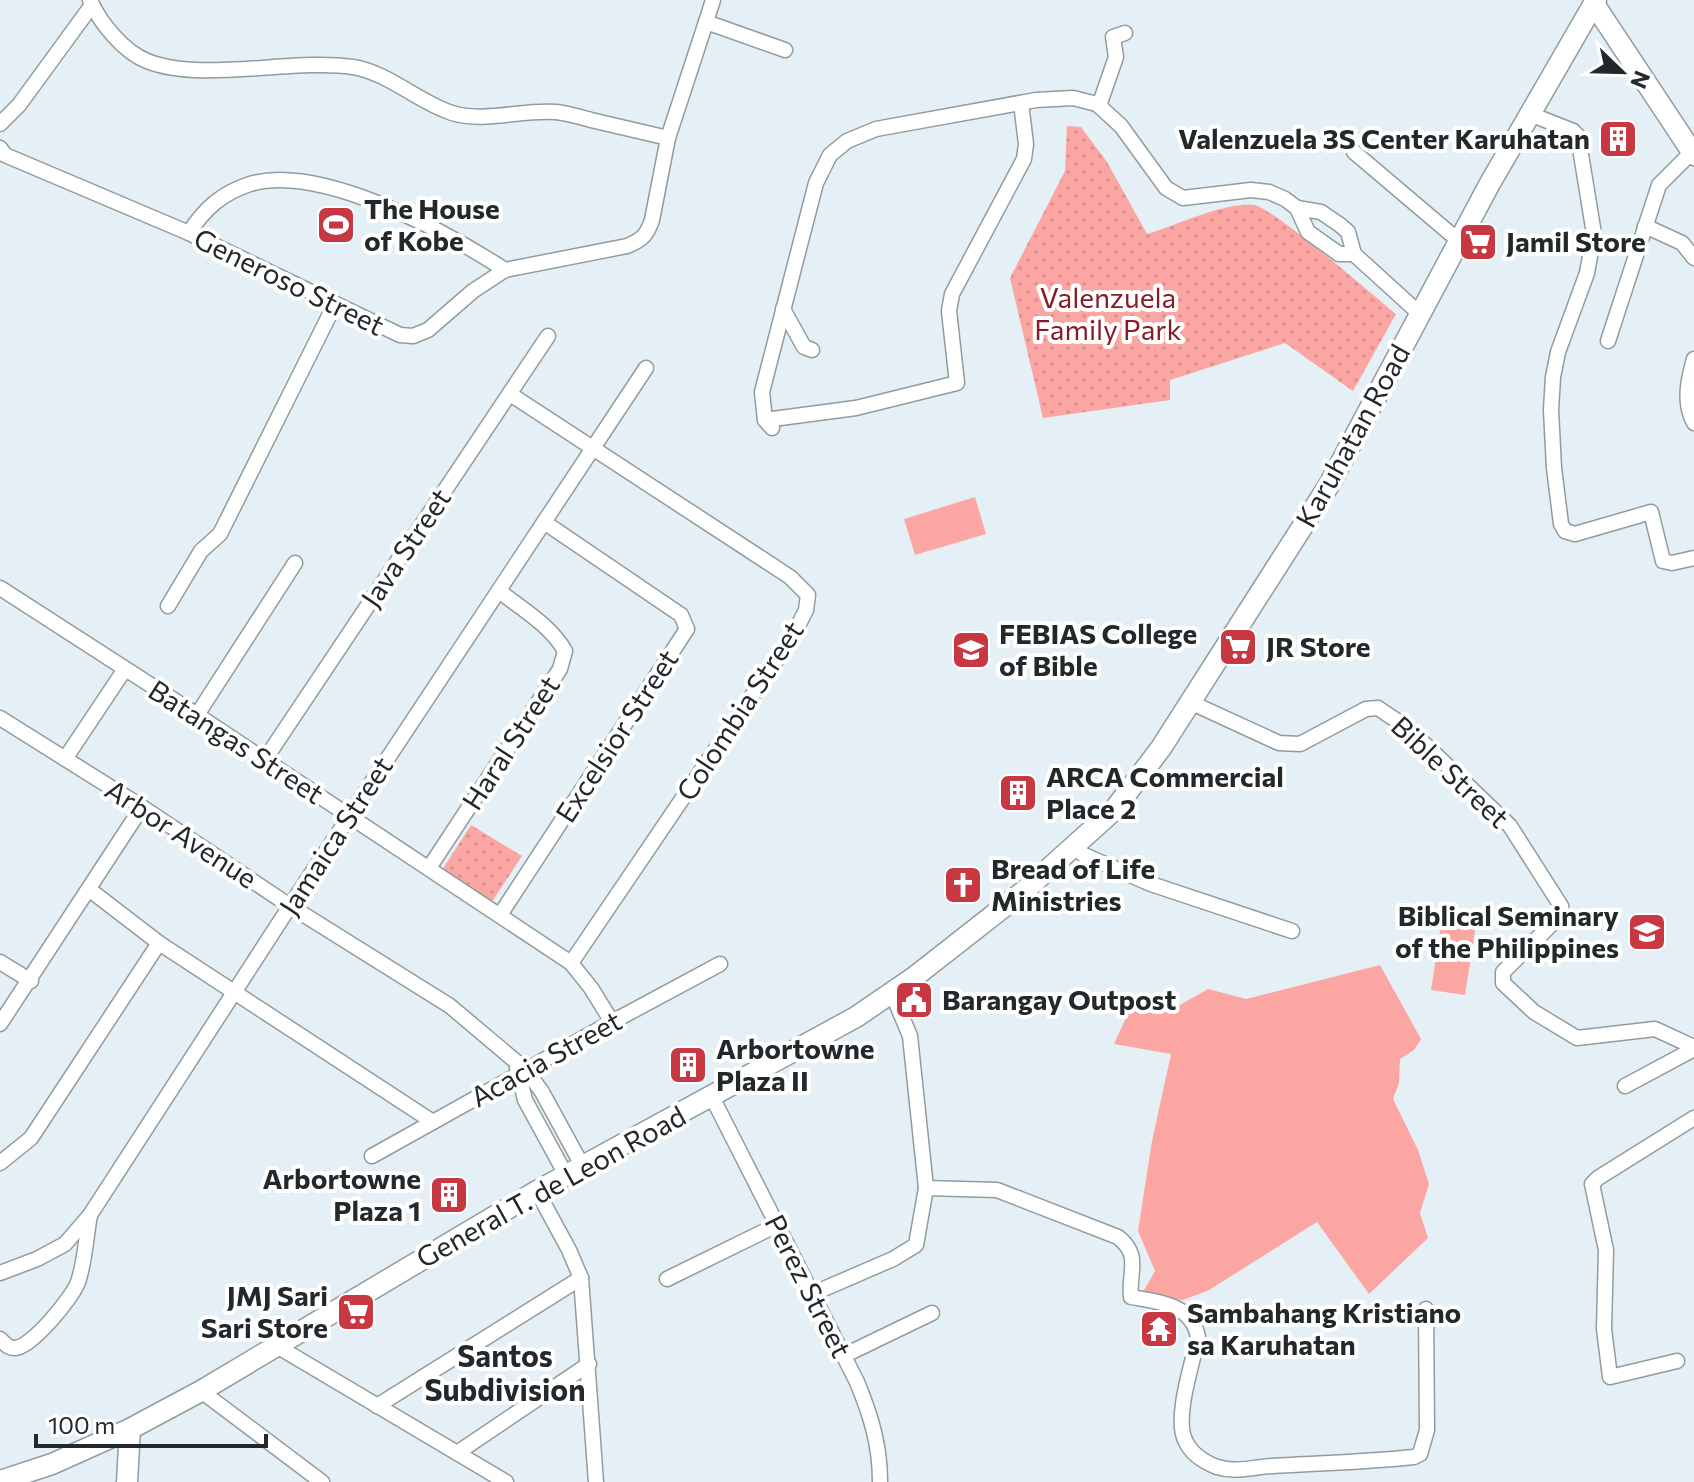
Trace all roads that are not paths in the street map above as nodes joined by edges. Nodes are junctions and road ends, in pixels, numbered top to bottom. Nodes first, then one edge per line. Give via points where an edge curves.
1 (713, 0) edge
2 (91, 2) edge
3 (1595, 2) edge
4 (706, 22) junction
5 (1125, 33) dead end
6 (785, 50) dead end
7 (1021, 103) junction
8 (1099, 106) junction
9 (1530, 114) junction
10 (0, 124) edge
11 (668, 138) junction
12 (0, 148) edge
13 (1354, 152) dead end
14 (1693, 154) edge
15 (1297, 208) junction
16 (1645, 226) junction
17 (189, 233) junction
18 (1459, 241) junction
19 (1354, 254) junction
20 (1694, 258) edge
21 (505, 270) junction
22 (335, 304) junction
23 (783, 309) junction
24 (1420, 314) junction
25 (548, 336) dead end
26 (1608, 341) dead end
27 (812, 350) dead end
28 (1694, 359) edge
29 (646, 368) dead end
30 (510, 394) junction
31 (1694, 423) edge
32 (593, 448) junction
33 (544, 522) junction
34 (1694, 558) edge
35 (295, 563) dead end
36 (0, 588) edge
37 (499, 591) junction
38 (168, 606) dead end
39 (125, 669) junction
40 (1192, 703) junction
41 (197, 715) junction
42 (0, 718) edge
43 (65, 759) junction
44 (264, 761) junction
45 (142, 807) junction
46 (349, 816) junction
47 (1073, 846) junction
48 (429, 868) junction
49 (90, 890) junction
50 (290, 906) junction
51 (500, 915) junction
52 (1292, 931) dead end
53 (159, 943) junction
54 (0, 962) edge
55 (571, 963) junction
56 (720, 964) dead end
57 (31, 981) junction
58 (235, 992) junction
59 (892, 993) junction
60 (612, 1022) junction
61 (0, 1024) edge
62 (1694, 1048) edge
63 (520, 1069) junction
64 (1625, 1086) dead end
65 (712, 1097) junction
66 (1694, 1118) edge
67 (433, 1122) junction
68 (372, 1156) dead end
69 (0, 1163) edge
70 (570, 1163) junction
71 (926, 1188) junction
72 (537, 1191) junction
73 (90, 1215) junction
74 (777, 1225) junction
75 (0, 1273) edge
76 (581, 1278) junction
77 (667, 1279) dead end
78 (812, 1294) junction
79 (1426, 1309) dead end
80 (932, 1313) dead end
81 (0, 1339) edge
82 (275, 1345) junction
83 (843, 1356) junction
84 (1677, 1361) dead end
85 (589, 1364) junction
86 (201, 1391) junction
87 (377, 1406) junction
88 (130, 1429) junction
89 (457, 1453) junction
90 (10, 1480) edge
91 (127, 1482) edge
92 (322, 1482) edge
93 (506, 1482) edge
94 (596, 1482) edge
95 (880, 1482) edge

1 - 4 street, Generoso Street
2 - 10 street
2 - 11 street via 126,47 146,61 168,67 355,67 453,114 556,112
3 - 9 main road, Karuhatan Road
3 - 14 main road
4 - 6 street
4 - 11 street, Generoso Street
5 - 8 street via 1113,37 1116,57
7 - 8 street via 1073,98
7 - 23 street via 876,129 830,155 816,183
7 - 23 street via 1024,159 952,294 957,383 769,424 762,392
8 - 15 street via 1121,126 1166,188 1183,198 1251,190 1285,199
9 - 18 main road, Karuhatan Road
9 - 34 street via 1578,136 1594,234 1587,273 1553,377 1561,524 1575,534 1651,512 1663,561
11 - 21 street, Generoso Street via 652,220 642,240
12 - 17 street, Generoso Street via 5,155
13 - 18 street
14 - 16 street via 1659,185
15 - 19 street via 1308,232 1339,254
15 - 19 street via 1321,212 1340,225 1348,232
16 - 20 street via 1682,243
16 - 26 street
17 - 21 street via 214,201 252,184 292,181 349,194 417,219
17 - 22 street, Generoso Street
18 - 24 main road, Karuhatan Road
19 - 24 street
21 - 22 street, Generoso Street via 413,336 400,335
22 - 38 street via 220,534 201,551
23 - 27 street via 804,347
24 - 40 main road, Karuhatan Road via 1329,485
25 - 30 street, Java Street
28 - 31 street via 1688,407
29 - 32 street, Jamaica Street
30 - 32 street, Colombia Street
30 - 44 street, Java Street
32 - 33 street, Jamaica Street
32 - 55 street, Colombia Street via 790,577 808,595 794,634
33 - 37 street, Jamaica Street
33 - 51 street, Excelsior Street via 681,615 687,629
35 - 41 street
36 - 39 street, Batangas Street
37 - 46 street, Jamaica Street
37 - 48 street, Haral Street via 565,651 560,669
39 - 41 street, Batangas Street
39 - 43 street
40 - 47 main road, Karuhatan Road via 1114,810
40 - 62 street, Bible Street via 1290,745 1366,709 1389,714 1510,826 1561,906 1558,918 1503,972 1503,983 1534,1012 1577,1038 1655,1029
41 - 44 street, Batangas Street
42 - 43 street, Arbor Avenue
43 - 45 street, Arbor Avenue
44 - 46 street, Batangas Street
45 - 49 street
45 - 50 street, Arbor Avenue
46 - 48 street, Batangas Street
46 - 50 street, Jamaica Street
47 - 52 street via 1151,884
47 - 59 main road, General T. de Leon Road via 1003,909
48 - 51 street, Batangas Street
49 - 53 street
49 - 57 street
50 - 58 street, Jamaica Street
50 - 63 street, Arbor Avenue via 450,1006
51 - 55 street, Batangas Street
53 - 58 street
53 - 69 street via 31,1138
54 - 57 street
55 - 60 street, Batangas Street
56 - 60 street, Acacia Street
57 - 61 street
58 - 67 street
58 - 73 street, Jamaica Street
59 - 65 main road, General T. de Leon Road
59 - 71 street via 910,1036
60 - 63 street, Acacia Street
62 - 64 street
63 - 67 street, Acacia Street
63 - 70 street, Arbor Avenue via 525,1100
65 - 70 main road, General T. de Leon Road
65 - 74 street, Perez Street
66 - 84 street via 1592,1184 1606,1250 1604,1329 1610,1377
67 - 68 street, Acacia Street
70 - 72 main road, General T. de Leon Road
71 - 78 street via 916,1245
71 - 79 street via 997,1190 1130,1246 1131,1297 1181,1309 1196,1325 1181,1425 1196,1456 1216,1466 1242,1471 1420,1454 1427,1430
72 - 76 street
72 - 82 main road, General T. de Leon Road
73 - 75 street, Jamaica Street via 65,1244
73 - 81 street via 72,1296 18,1349
74 - 77 street
74 - 78 street, Perez Street
76 - 85 street
76 - 87 street
78 - 83 street, Perez Street
80 - 83 street
82 - 86 main road, General T. de Leon Road
82 - 87 street
83 - 95 street, Perez Street via 875,1429
85 - 89 street
85 - 94 street
86 - 88 main road, General T. de Leon Road
86 - 92 street
87 - 89 street
88 - 90 main road, General T. de Leon Road
88 - 91 main road
89 - 93 street

